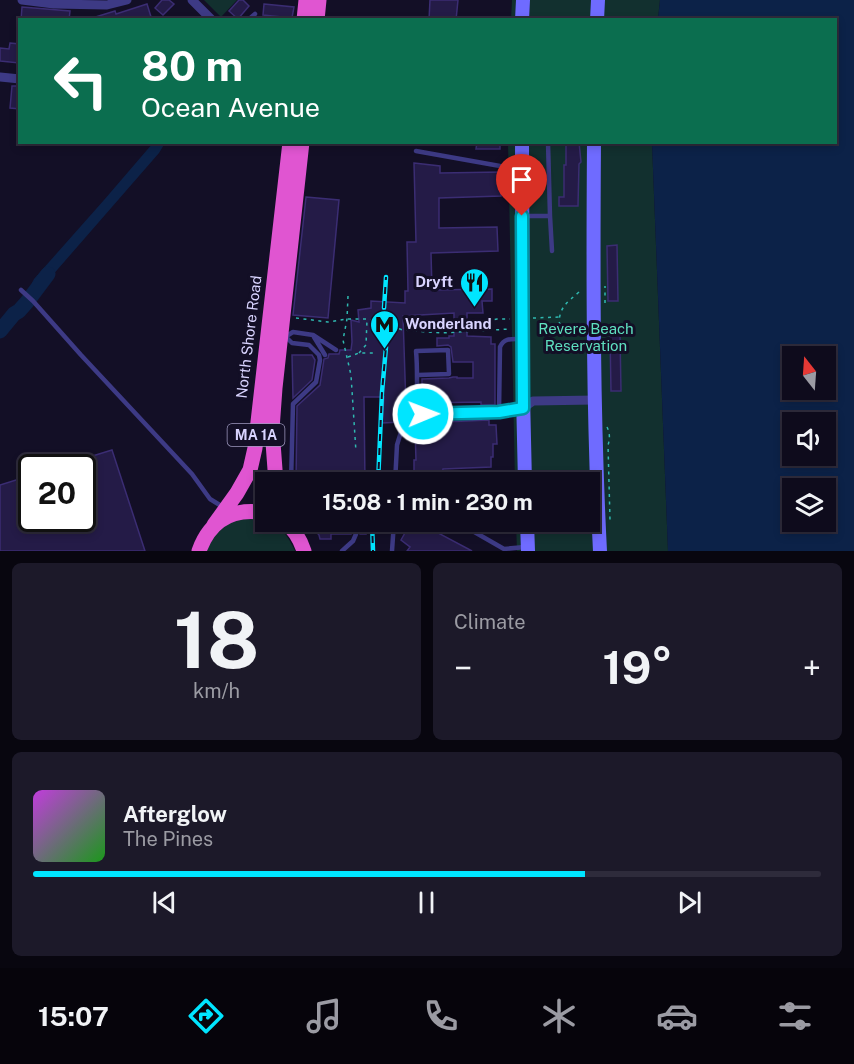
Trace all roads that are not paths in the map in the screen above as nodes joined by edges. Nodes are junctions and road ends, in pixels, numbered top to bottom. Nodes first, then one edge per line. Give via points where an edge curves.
1 (22, 0) edge
2 (127, 0) edge
3 (192, 0) edge
4 (306, 0) edge
5 (319, 0) edge
6 (523, 0) edge
7 (598, 0) edge
8 (255, 14) dead end
9 (210, 18) edge
10 (250, 18) edge
11 (304, 18) edge
12 (317, 18) edge
13 (522, 18) edge
14 (597, 18) edge
15 (0, 77) edge
16 (18, 79) edge
17 (290, 144) edge
18 (302, 144) edge
19 (522, 144) edge
20 (548, 144) edge
21 (594, 144) edge
22 (416, 151) dead end
23 (522, 168) junction
24 (522, 216) junction
25 (550, 216) junction
26 (552, 251) dead end
27 (21, 290) dead end
28 (523, 334) junction
29 (313, 335) junction
30 (278, 336) junction
31 (336, 350) dead end
32 (325, 354) dead end
33 (418, 375) junction
34 (595, 400) junction
35 (523, 408) junction
36 (499, 412) junction
37 (401, 432) dead end
38 (275, 472) edge
39 (291, 472) edge
40 (396, 472) edge
41 (525, 472) edge
42 (226, 509) junction
43 (255, 511) edge
44 (214, 525) junction
45 (294, 532) edge
46 (393, 532) edge
47 (475, 532) edge
48 (527, 532) edge
49 (356, 534) dead end
50 (302, 545) edge
51 (528, 549) edge
52 (503, 550) edge
53 (199, 551) edge
54 (342, 551) edge
55 (392, 551) edge
56 (600, 551) edge

1 - 2 street via 107,5
3 - 9 street
4 - 11 highway
5 - 12 highway
6 - 13 main road
7 - 14 main road
8 - 10 lane
15 - 16 street
17 - 30 highway, North Shore Road / MA 1A
18 - 30 highway, North Shore Road / MA 1A
19 - 23 main road
20 - 25 lane
21 - 34 main road
22 - 23 lane
23 - 24 main road
24 - 25 lane
24 - 28 main road
25 - 26 lane
27 - 42 lane via 192,474 210,499
28 - 35 main road
28 - 36 lane via 507,339 500,347
29 - 30 lane via 293,332
29 - 31 lane
29 - 32 lane
30 - 38 highway, North Shore Road / MA 1A via 272,429
30 - 39 lane via 309,345 320,360 316,382 293,404
30 - 42 highway, North Shore Road / MA 1A via 250,471
33 - 33 lane via 449,374 448,350 416,351
33 - 36 lane via 418,410 423,414
34 - 35 street via 533,401
34 - 56 main road
35 - 36 lane
35 - 41 main road
37 - 40 lane
42 - 44 highway, North Shore Road / MA 1A
43 - 44 highway via 239,512
44 - 53 highway, MA 1A
45 - 50 highway
46 - 55 lane
47 - 52 lane
48 - 51 main road
49 - 54 lane
51 - 52 lane

